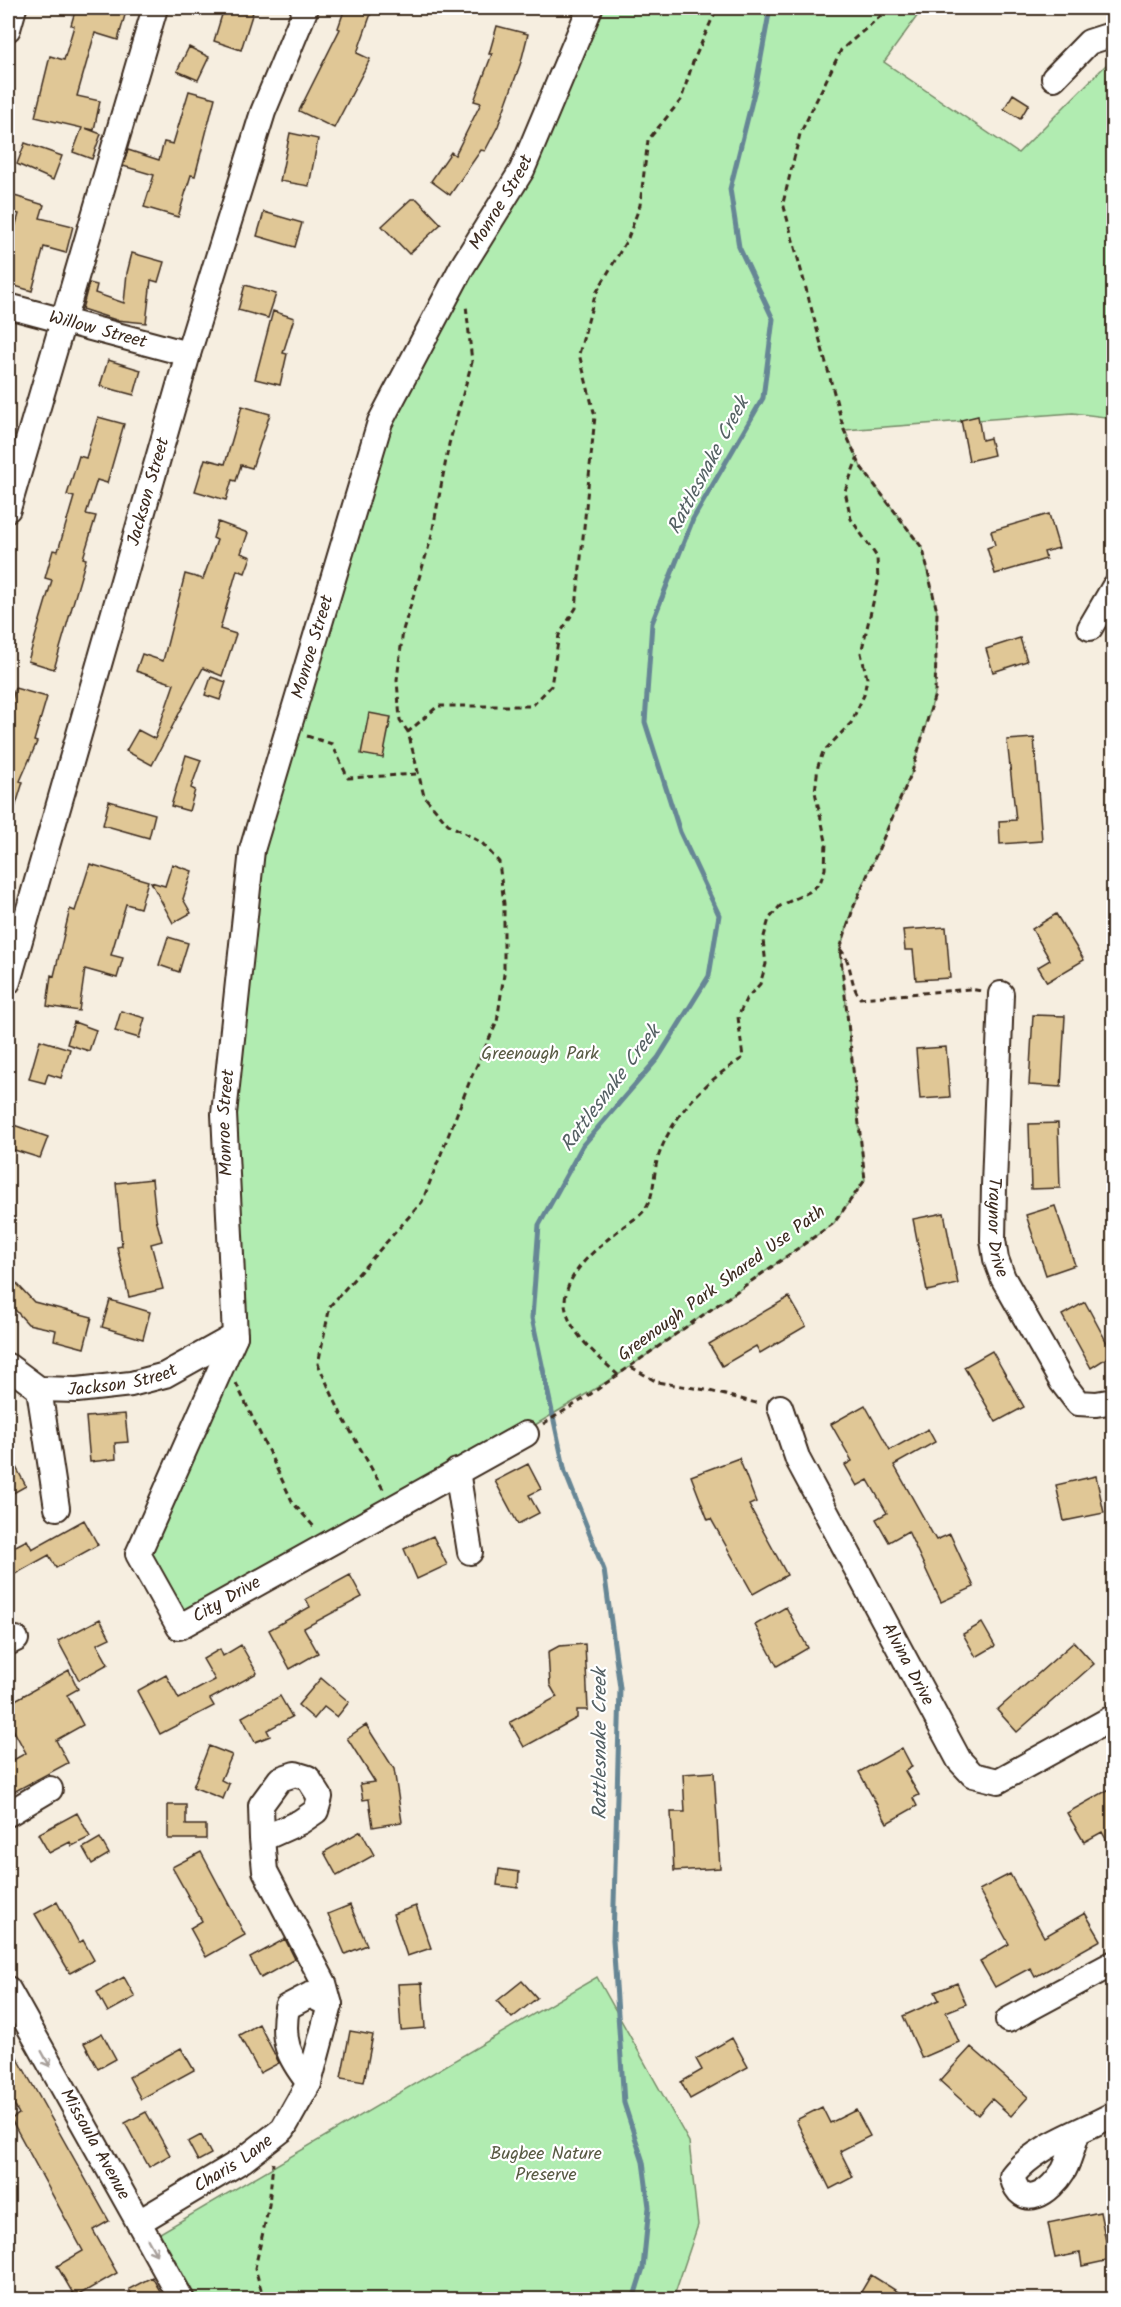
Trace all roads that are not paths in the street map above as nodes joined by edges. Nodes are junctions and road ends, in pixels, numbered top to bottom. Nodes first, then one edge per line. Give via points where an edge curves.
1 (14, 8) edge
2 (155, 8) edge
3 (306, 8) edge
4 (590, 8) edge
5 (8, 29) edge
6 (1113, 34) edge
7 (1054, 78) dead end
8 (8, 306) edge
9 (62, 320) junction
10 (188, 354) junction
11 (8, 509) edge
12 (1113, 587) edge
13 (1090, 628) dead end
14 (8, 982) edge
15 (1001, 994) road end
16 (235, 1336) junction
17 (8, 1366) edge
18 (39, 1389) junction
19 (1113, 1401) edge
20 (780, 1407) road end
21 (526, 1434) road end
22 (457, 1472) junction
23 (57, 1508) dead end
24 (470, 1552) dead end
25 (1113, 1718) edge
26 (50, 1789) dead end
27 (8, 1814) edge
28 (262, 1839) dead end
29 (1113, 1963) edge
30 (8, 1989) edge
31 (330, 2005) junction
32 (1008, 2020) dead end
33 (16, 2024) edge
34 (309, 2083) junction
35 (1113, 2114) edge
36 (1077, 2134) dead end
37 (139, 2222) junction
38 (182, 2300) edge

1 - 5 street
2 - 9 street
3 - 10 street, Jackson Street via 263,112
4 - 16 street, Monroe Street via 522,170 462,267 380,422 252,850 224,1114
6 - 7 street via 1089,42
8 - 9 street, Willow Street
9 - 10 street, Willow Street
9 - 11 street
10 - 14 street, Jackson Street
12 - 13 street
15 - 19 street, Traynor Drive via 994,1186 996,1259 1062,1382 1078,1403
16 - 18 street, Jackson Street via 165,1375 131,1384 77,1390
16 - 22 street, City Drive via 138,1554 179,1627
17 - 18 street
18 - 23 street
20 - 25 street, Alvina Drive via 798,1460 959,1760 973,1775 998,1781
21 - 22 street, City Drive
22 - 24 street
26 - 27 street
28 - 31 street via 265,1870 324,1983
29 - 32 street
30 - 33 street, Missoula Avenue
31 - 34 street, Charis Lane
31 - 34 street via 310,1995 287,2007 283,2030 290,2059
33 -> 37 street, Missoula Avenue
34 - 37 street, Charis Lane via 283,2128 243,2160
35 - 36 street
37 -> 38 street, Missoula Avenue

